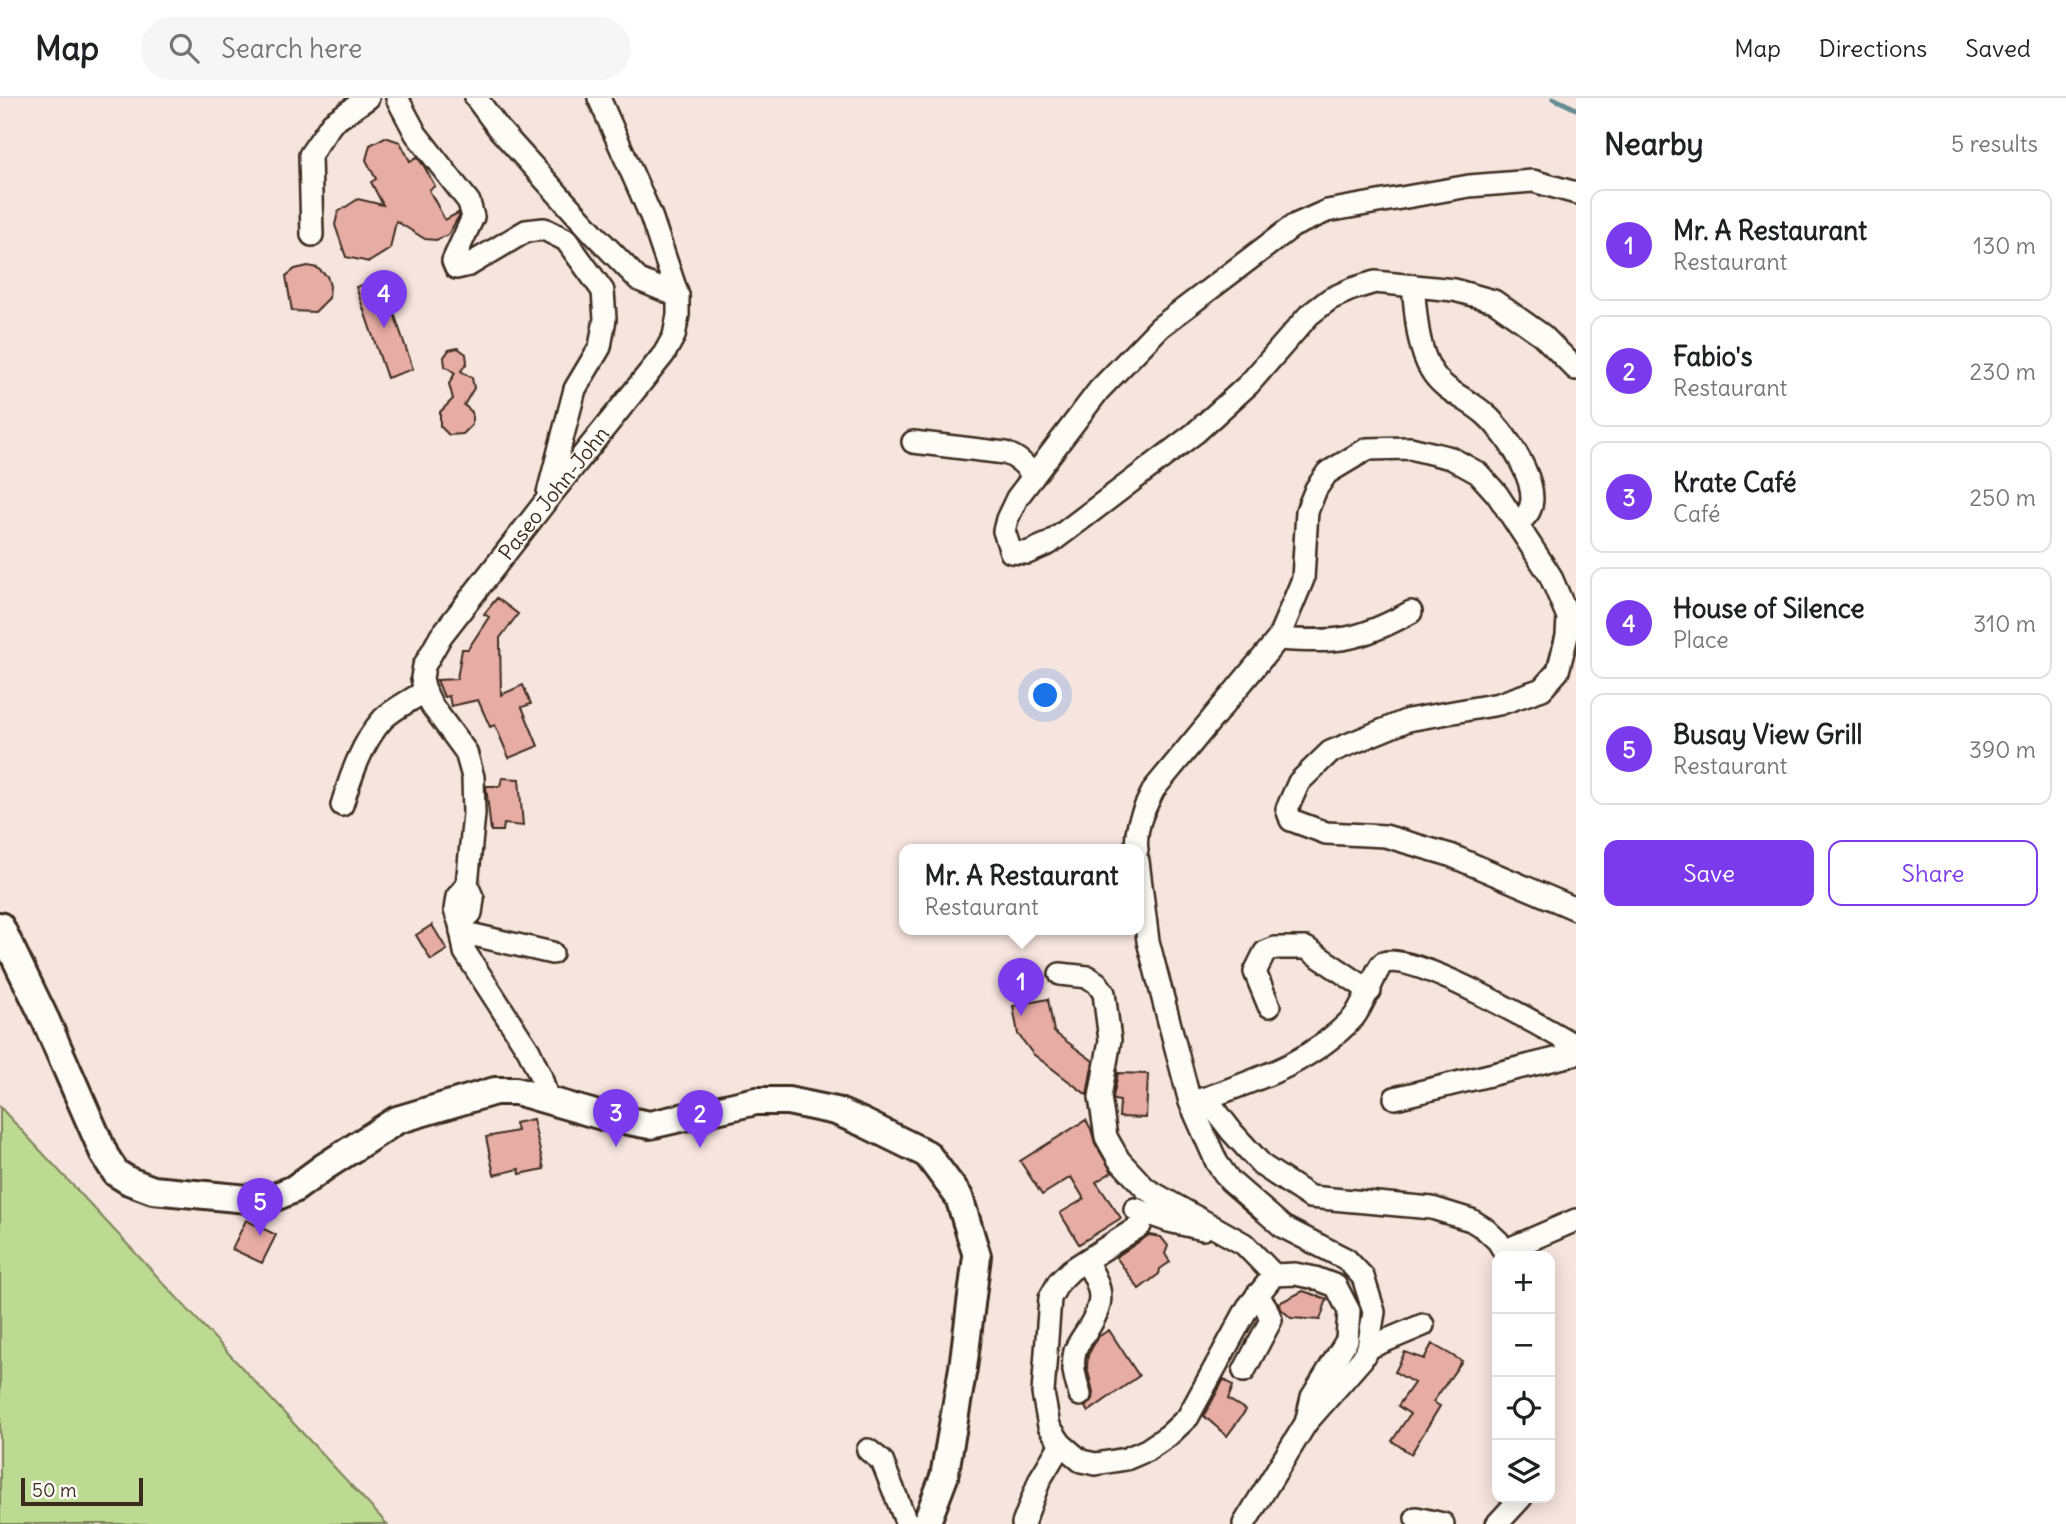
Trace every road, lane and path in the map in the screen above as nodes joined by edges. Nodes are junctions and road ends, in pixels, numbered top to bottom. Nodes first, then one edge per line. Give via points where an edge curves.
1 (368, 98) edge
2 (397, 98) edge
3 (476, 98) edge
4 (599, 98) edge
5 (1576, 193) edge
6 (312, 235) dead end
7 (1413, 286) junction
8 (678, 296) junction
9 (1576, 369) edge
10 (913, 442) dead end
11 (1033, 477) junction
12 (546, 501) junction
13 (1516, 522) junction
14 (1411, 611) dead end
15 (1279, 639) junction
16 (425, 691) junction
17 (342, 805) dead end
18 (1136, 844) edge
19 (1144, 909) edge
20 (1576, 909) edge
21 (0, 926) edge
22 (461, 928) junction
23 (552, 953) dead end
24 (1060, 974) dead end
25 (1370, 991) junction
26 (1269, 1006) dead end
27 (1576, 1046) edge
28 (1576, 1054) edge
29 (1395, 1098) dead end
30 (1198, 1100) junction
31 (548, 1101) junction
32 (1576, 1220) edge
33 (1212, 1226) junction
34 (1504, 1251) edge
35 (1512, 1251) edge
36 (1086, 1261) junction
37 (1274, 1275) junction
38 (1257, 1295) junction
39 (1423, 1325) dead end
40 (1368, 1349) junction
41 (1244, 1371) dead end
42 (1080, 1395) dead end
43 (1306, 1423) junction
44 (1061, 1444) junction
45 (868, 1450) dead end
46 (1516, 1503) edge
47 (1416, 1518) dead end
48 (910, 1524) edge
49 (926, 1524) edge
50 (1023, 1524) edge
51 (1244, 1524) edge
52 (1443, 1524) edge
53 (1497, 1524) edge

1 - 6 street via 332,123 310,155
2 - 12 street via 416,134 469,202 473,217 453,261 456,268 526,231 544,229 566,240 603,291 600,347 575,390
3 - 8 street via 499,129 639,280
4 - 8 street, Paseo John-John via 651,216
5 - 11 street via 1534,181 1469,186 1327,211 1293,226 1160,327 1099,390
7 - 9 street via 1454,290 1494,301 1542,335
7 - 11 street via 1375,282 1330,299 1195,433 1050,543 1027,553 1011,552 1004,531 1007,519
7 - 13 street via 1430,368 1450,392 1485,414 1524,465 1531,510
8 - 12 street, Paseo John-John via 674,336 664,354
10 - 11 street via 1005,453 1014,456
12 - 16 street, Paseo John-John via 431,651 422,678
13 - 15 street via 1478,473 1451,458 1410,448 1367,449 1327,473 1316,489 1307,511 1303,579
13 - 20 street via 1550,575 1568,617 1558,671 1551,681 1542,689 1499,704 1408,720 1331,752 1299,782 1287,809 1291,820 1301,825 1326,833 1385,836 1450,855
14 - 15 street via 1356,637 1325,642
15 - 18 street via 1154,789 1141,816
16 - 17 street via 384,718 353,771
16 - 22 street via 470,762 474,814 467,884 473,899 471,913
19 - 30 street via 1148,941
21 - 31 main road via 105,1156 116,1173 153,1190 246,1200 275,1197 397,1120 495,1091 516,1091
22 - 23 street
22 - 31 street via 469,960 529,1051
24 - 33 street via 1088,977 1104,993 1110,1040 1100,1097 1106,1137 1119,1160 1146,1189
25 - 26 street via 1306,948 1275,948 1265,952 1255,972
25 - 27 street via 1380,964 1395,962 1448,976
25 - 30 street via 1357,1014 1329,1042 1271,1075
28 - 29 street
30 - 34 street via 1263,1166 1310,1197 1432,1208 1471,1220
30 - 40 street via 1217,1163 1230,1181 1283,1227 1346,1259 1363,1277 1374,1312
31 - 49 main road via 650,1125 755,1101 788,1101 836,1111 927,1154 959,1197 977,1256 944,1477
32 - 35 street
33 - 36 street via 1196,1228 1137,1218
33 - 37 street via 1244,1244
36 - 42 street via 1100,1292 1099,1312 1075,1349 1073,1368
36 - 44 street via 1059,1282 1050,1298 1043,1392 1049,1426
37 - 38 street
37 - 43 street via 1305,1276 1335,1286 1349,1311 1347,1339 1312,1397
38 - 41 street via 1270,1321
38 - 44 street via 1188,1417 1170,1435 1147,1450 1110,1463 1081,1461
39 - 40 street
40 - 43 street
43 - 51 street
44 - 50 street via 1040,1479
45 - 48 street via 882,1461
46 - 53 street
47 - 52 street

